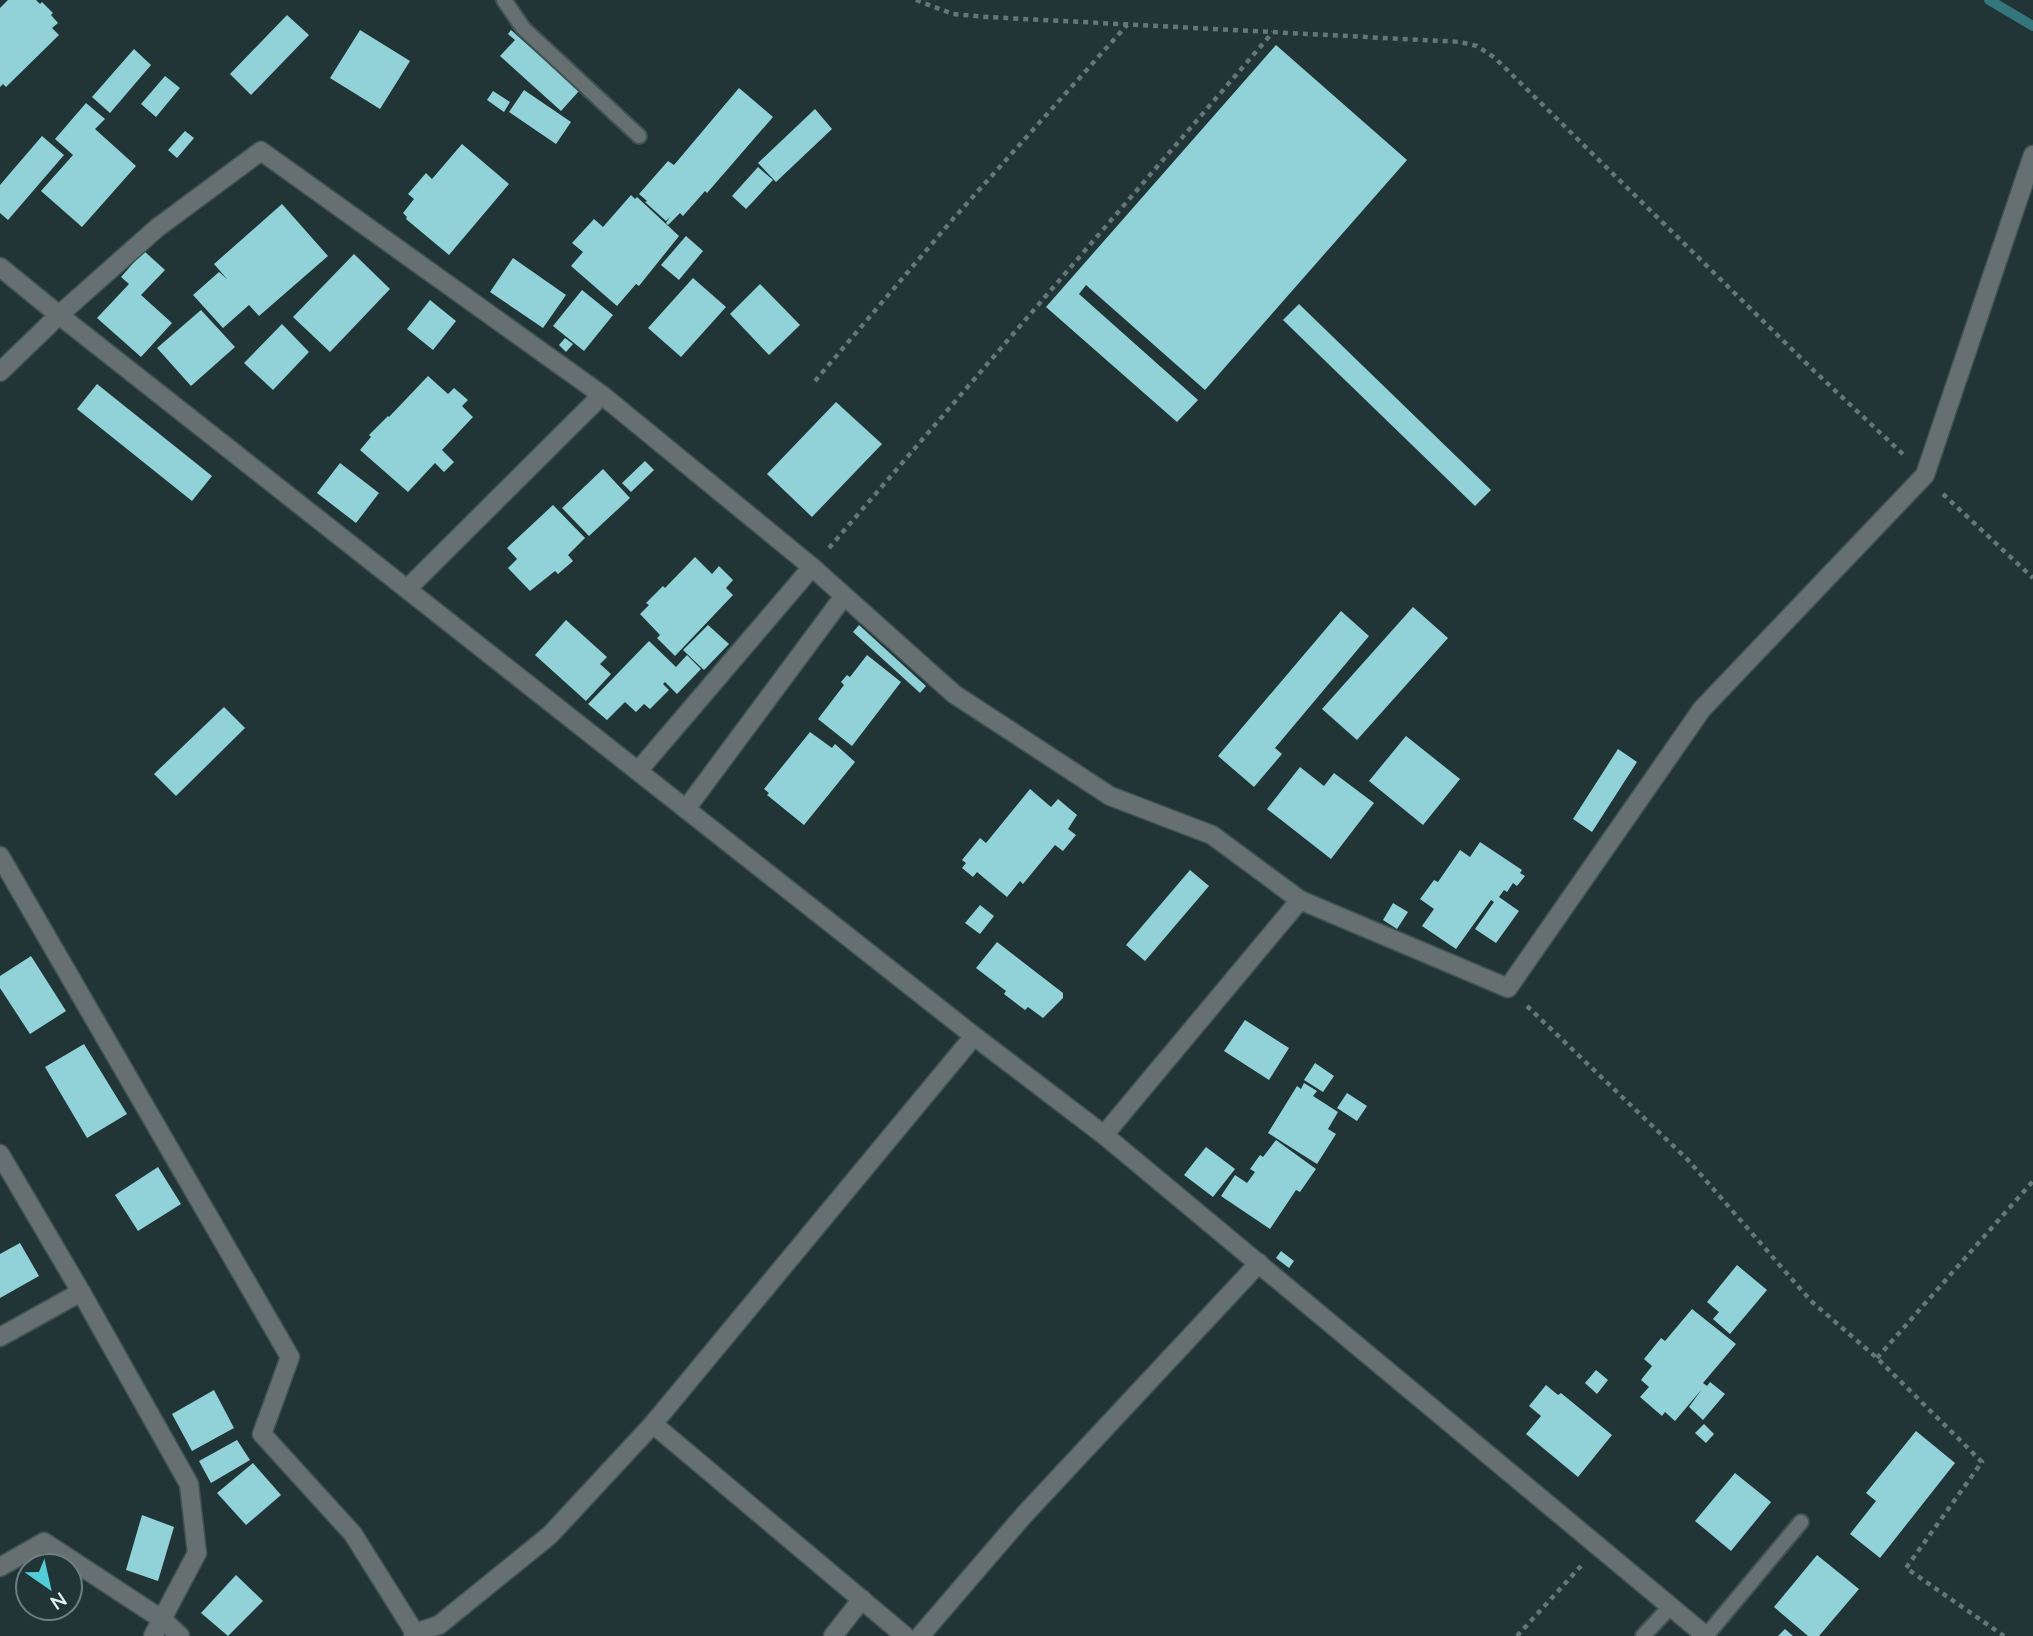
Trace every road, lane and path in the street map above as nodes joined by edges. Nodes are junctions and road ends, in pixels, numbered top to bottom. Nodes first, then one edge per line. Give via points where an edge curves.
1 (504, 0) edge
2 (916, 0) edge
3 (1127, 25) junction
4 (1273, 32) junction
5 (639, 136) dead end
6 (2033, 155) edge
7 (0, 267) edge
8 (59, 315) junction
9 (0, 372) edge
10 (815, 381) dead end
11 (602, 395) junction
12 (1925, 475) junction
13 (813, 567) junction
14 (2033, 578) edge
15 (407, 589) junction
16 (844, 596) junction
17 (638, 771) junction
18 (686, 809) junction
19 (0, 856) edge
20 (1300, 900) junction
21 (1507, 988) junction
22 (974, 1036) junction
23 (1104, 1135) junction
24 (0, 1154) edge
25 (2033, 1181) edge
26 (1259, 1263) junction
27 (81, 1292) junction
28 (0, 1337) edge
29 (1877, 1358) junction
30 (653, 1424) junction
31 (1801, 1522) dead end
32 (1599, 1547) junction
33 (0, 1567) edge
34 (862, 1599) junction
35 (1670, 1607) junction
36 (163, 1620) junction
37 (414, 1635) edge
38 (153, 1636) edge
39 (180, 1636) edge
40 (833, 1636) edge
41 (905, 1636) edge
42 (920, 1636) edge
43 (1517, 1636) edge
44 (1643, 1636) edge
45 (1706, 1636) edge
46 (2004, 1636) edge

1 - 5 lane via 523,28
2 - 3 path via 953,14
3 - 4 path
3 - 10 path
4 - 12 path via 1460,42 1495,58
4 - 13 path
6 - 12 street
7 - 8 street
8 - 9 street
8 - 11 street via 158,228 261,150
8 - 15 street
11 - 13 street
11 - 15 street
12 - 14 path
12 - 21 street via 1702,709
13 - 16 street
13 - 17 street
15 - 17 street
16 - 18 street
16 - 20 street via 954,694 1110,796 1212,835
17 - 18 street
18 - 22 street
19 - 37 street via 290,1357 262,1434 353,1534
20 - 21 street
20 - 23 street
21 - 29 path via 1688,1160 1811,1301
22 - 23 street
22 - 30 street
23 - 26 street
24 - 27 street
25 - 29 path
26 - 32 street
26 - 42 street via 1024,1515
27 - 28 street
27 - 36 street via 189,1484 197,1553
29 - 46 path via 1982,1462 1906,1568
30 - 34 street
30 - 37 street via 550,1535 439,1625
31 - 45 lane
32 - 35 street
32 - 43 path
33 - 36 street via 44,1542
34 - 40 street
34 - 41 street
35 - 44 lane
35 - 45 street
36 - 38 street
36 - 39 street

